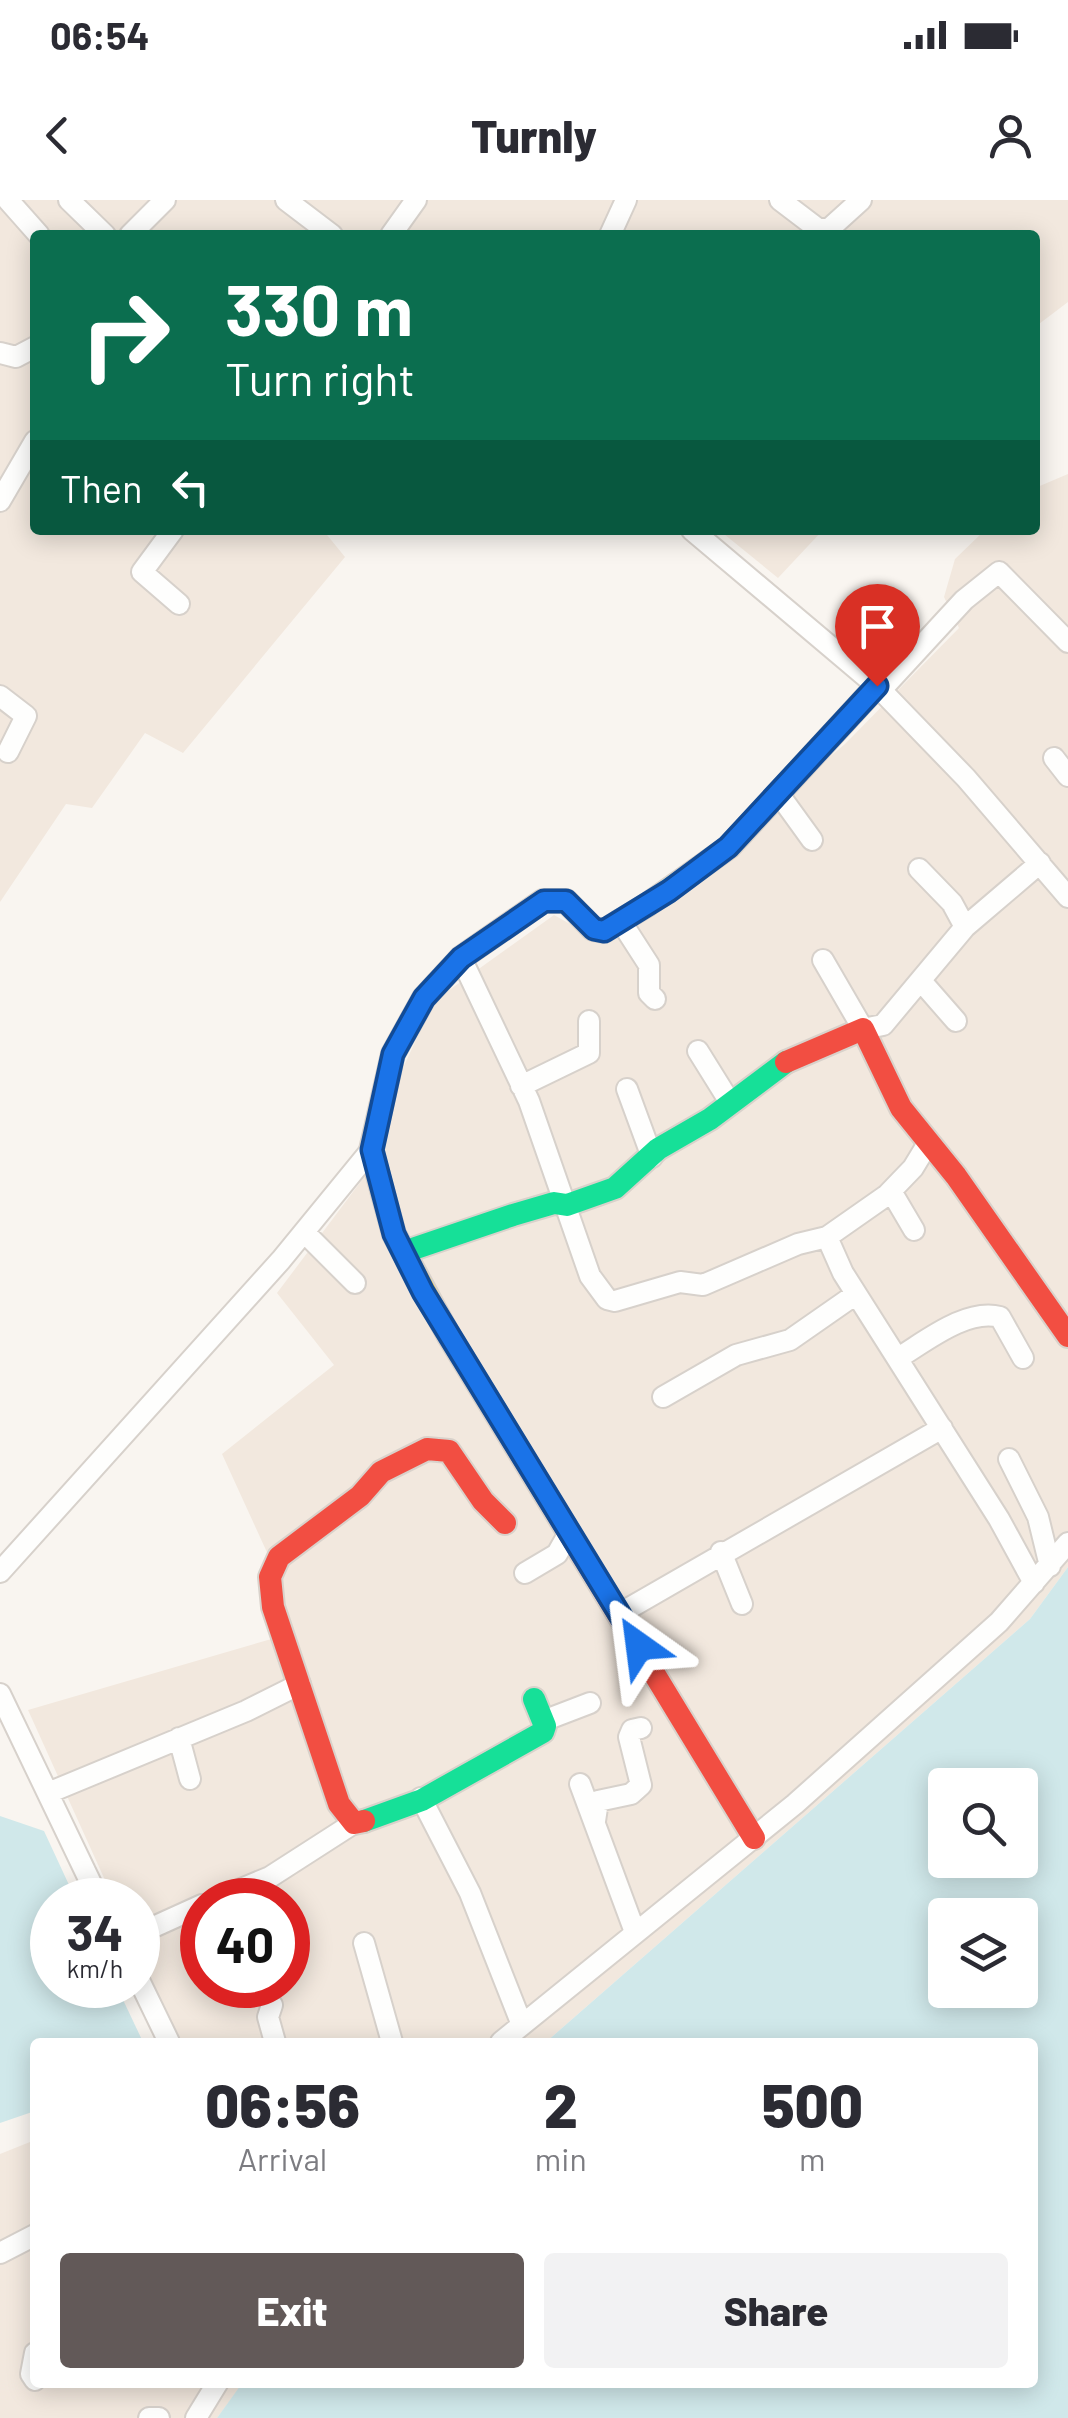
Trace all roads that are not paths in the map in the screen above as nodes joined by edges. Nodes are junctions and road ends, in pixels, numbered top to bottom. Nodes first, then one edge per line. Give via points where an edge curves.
1 (8, 200) edge
2 (69, 200) edge
3 (166, 200) edge
4 (286, 200) edge
5 (416, 200) edge
6 (780, 200) edge
7 (861, 200) edge
8 (618, 203) edge
9 (35, 230) edge
10 (100, 230) edge
11 (141, 230) edge
12 (325, 230) edge
13 (395, 230) edge
14 (613, 230) edge
15 (816, 230) edge
16 (827, 230) edge
17 (30, 350) edge
18 (0, 353) edge
19 (30, 449) edge
20 (2, 495) edge
21 (168, 535) edge
22 (698, 535) edge
23 (179, 604) dead end
24 (1068, 642) edge
25 (879, 688) junction
26 (0, 696) edge
27 (8, 752) dead end
28 (1054, 758) dead end
29 (1068, 776) edge
30 (778, 793) junction
31 (812, 840) dead end
32 (1040, 864) junction
33 (919, 869) dead end
34 (1068, 897) edge
35 (620, 920) junction
36 (965, 928) junction
37 (461, 958) junction
38 (823, 960) dead end
39 (921, 981) junction
40 (655, 1000) dead end
41 (589, 1021) dead end
42 (956, 1021) dead end
43 (863, 1028) junction
44 (698, 1052) dead end
45 (520, 1086) junction
46 (627, 1089) dead end
47 (731, 1104) junction
48 (926, 1145) junction
49 (372, 1150) junction
50 (652, 1157) junction
51 (891, 1191) junction
52 (567, 1205) junction
53 (914, 1230) dead end
54 (305, 1233) junction
55 (827, 1237) junction
56 (404, 1252) junction
57 (355, 1282) dead end
58 (856, 1294) junction
59 (1068, 1336) edge
60 (898, 1358) junction
61 (1022, 1358) dead end
62 (662, 1396) dead end
63 (942, 1428) junction
64 (1009, 1458) dead end
65 (505, 1523) dead end
66 (569, 1533) junction
67 (1068, 1543) edge
68 (721, 1552) junction
69 (1050, 1566) junction
70 (0, 1572) edge
71 (525, 1573) dead end
72 (1034, 1583) junction
73 (742, 1604) dead end
74 (620, 1614) junction
75 (300, 1684) junction
76 (0, 1694) edge
77 (534, 1699) dead end
78 (590, 1704) dead end
79 (543, 1722) junction
80 (641, 1728) dead end
81 (179, 1738) junction
82 (190, 1779) dead end
83 (580, 1784) dead end
84 (48, 1793) junction
85 (421, 1798) junction
86 (354, 1822) junction
87 (594, 1823) junction
88 (754, 1838) junction
89 (89, 1878) edge
90 (268, 1878) edge
91 (636, 1932) junction
92 (364, 1943) dead end
93 (153, 2008) edge
94 (271, 2008) edge
95 (522, 2024) junction
96 (168, 2038) edge
97 (275, 2038) edge
98 (391, 2038) edge
99 (506, 2038) edge
100 (30, 2238) edge
101 (0, 2252) edge
102 (214, 2388) edge
103 (149, 2418) edge
104 (158, 2418) edge
105 (196, 2418) edge

1 - 9 street
2 - 10 street
3 - 11 street
4 - 12 street
5 - 13 street
6 - 15 street
7 - 16 street
8 - 14 street
17 - 18 street via 16,358
19 - 20 street
21 - 23 street via 142,572
22 - 25 street
24 - 25 street via 1001,572 964,600
25 - 30 street
25 - 32 street
26 - 27 street via 26,716
28 - 29 street
30 - 31 street
30 - 35 street via 703,868
32 - 34 street
32 - 36 street
33 - 36 street via 952,903
35 - 37 street via 598,931 566,901 544,901
35 - 40 street via 649,966
36 - 39 street
37 - 45 street
37 - 49 street via 404,1030 382,1091
38 - 43 street
39 - 42 street
39 - 43 street via 891,1020
41 - 45 street via 589,1053
43 - 47 street via 795,1056
43 - 48 street via 892,1094
44 - 47 street
45 - 52 street
46 - 50 street
47 - 50 street
48 - 51 street
48 - 59 street via 956,1176
49 - 54 street
49 - 56 street via 381,1197
50 - 52 street via 615,1188
51 - 53 street
51 - 55 street
52 - 55 street via 594,1284 615,1301 680,1282 702,1285
52 - 56 street via 554,1203
54 - 57 street
54 - 70 street
55 - 58 street
56 - 66 street
58 - 60 street
58 - 62 street via 790,1340 736,1355
60 - 61 street via 949,1326 992,1315 1000,1317
60 - 63 street
63 - 68 street
63 - 72 street
64 - 69 street via 1038,1517
65 - 75 street via 449,1451 427,1449 380,1472 360,1496 278,1557 270,1577
66 - 71 street via 557,1554
66 - 74 street
67 - 69 street
68 - 73 street
68 - 74 street
69 - 72 street
72 - 88 street via 953,1664
74 - 88 street
75 - 81 street
75 - 86 street via 339,1804
76 - 84 street
77 - 79 street
78 - 79 street
79 - 85 street via 543,1732
80 - 87 street via 630,1737 641,1785 598,1801
81 - 82 street
81 - 84 street
83 - 87 street
84 - 89 street
85 - 86 street
85 - 95 street via 470,1893
86 - 90 street
87 - 91 street
88 - 91 street
91 - 95 street
92 - 98 street
93 - 96 street
94 - 97 street
95 - 99 street
100 - 101 street
102 - 105 street
103 - 104 street

